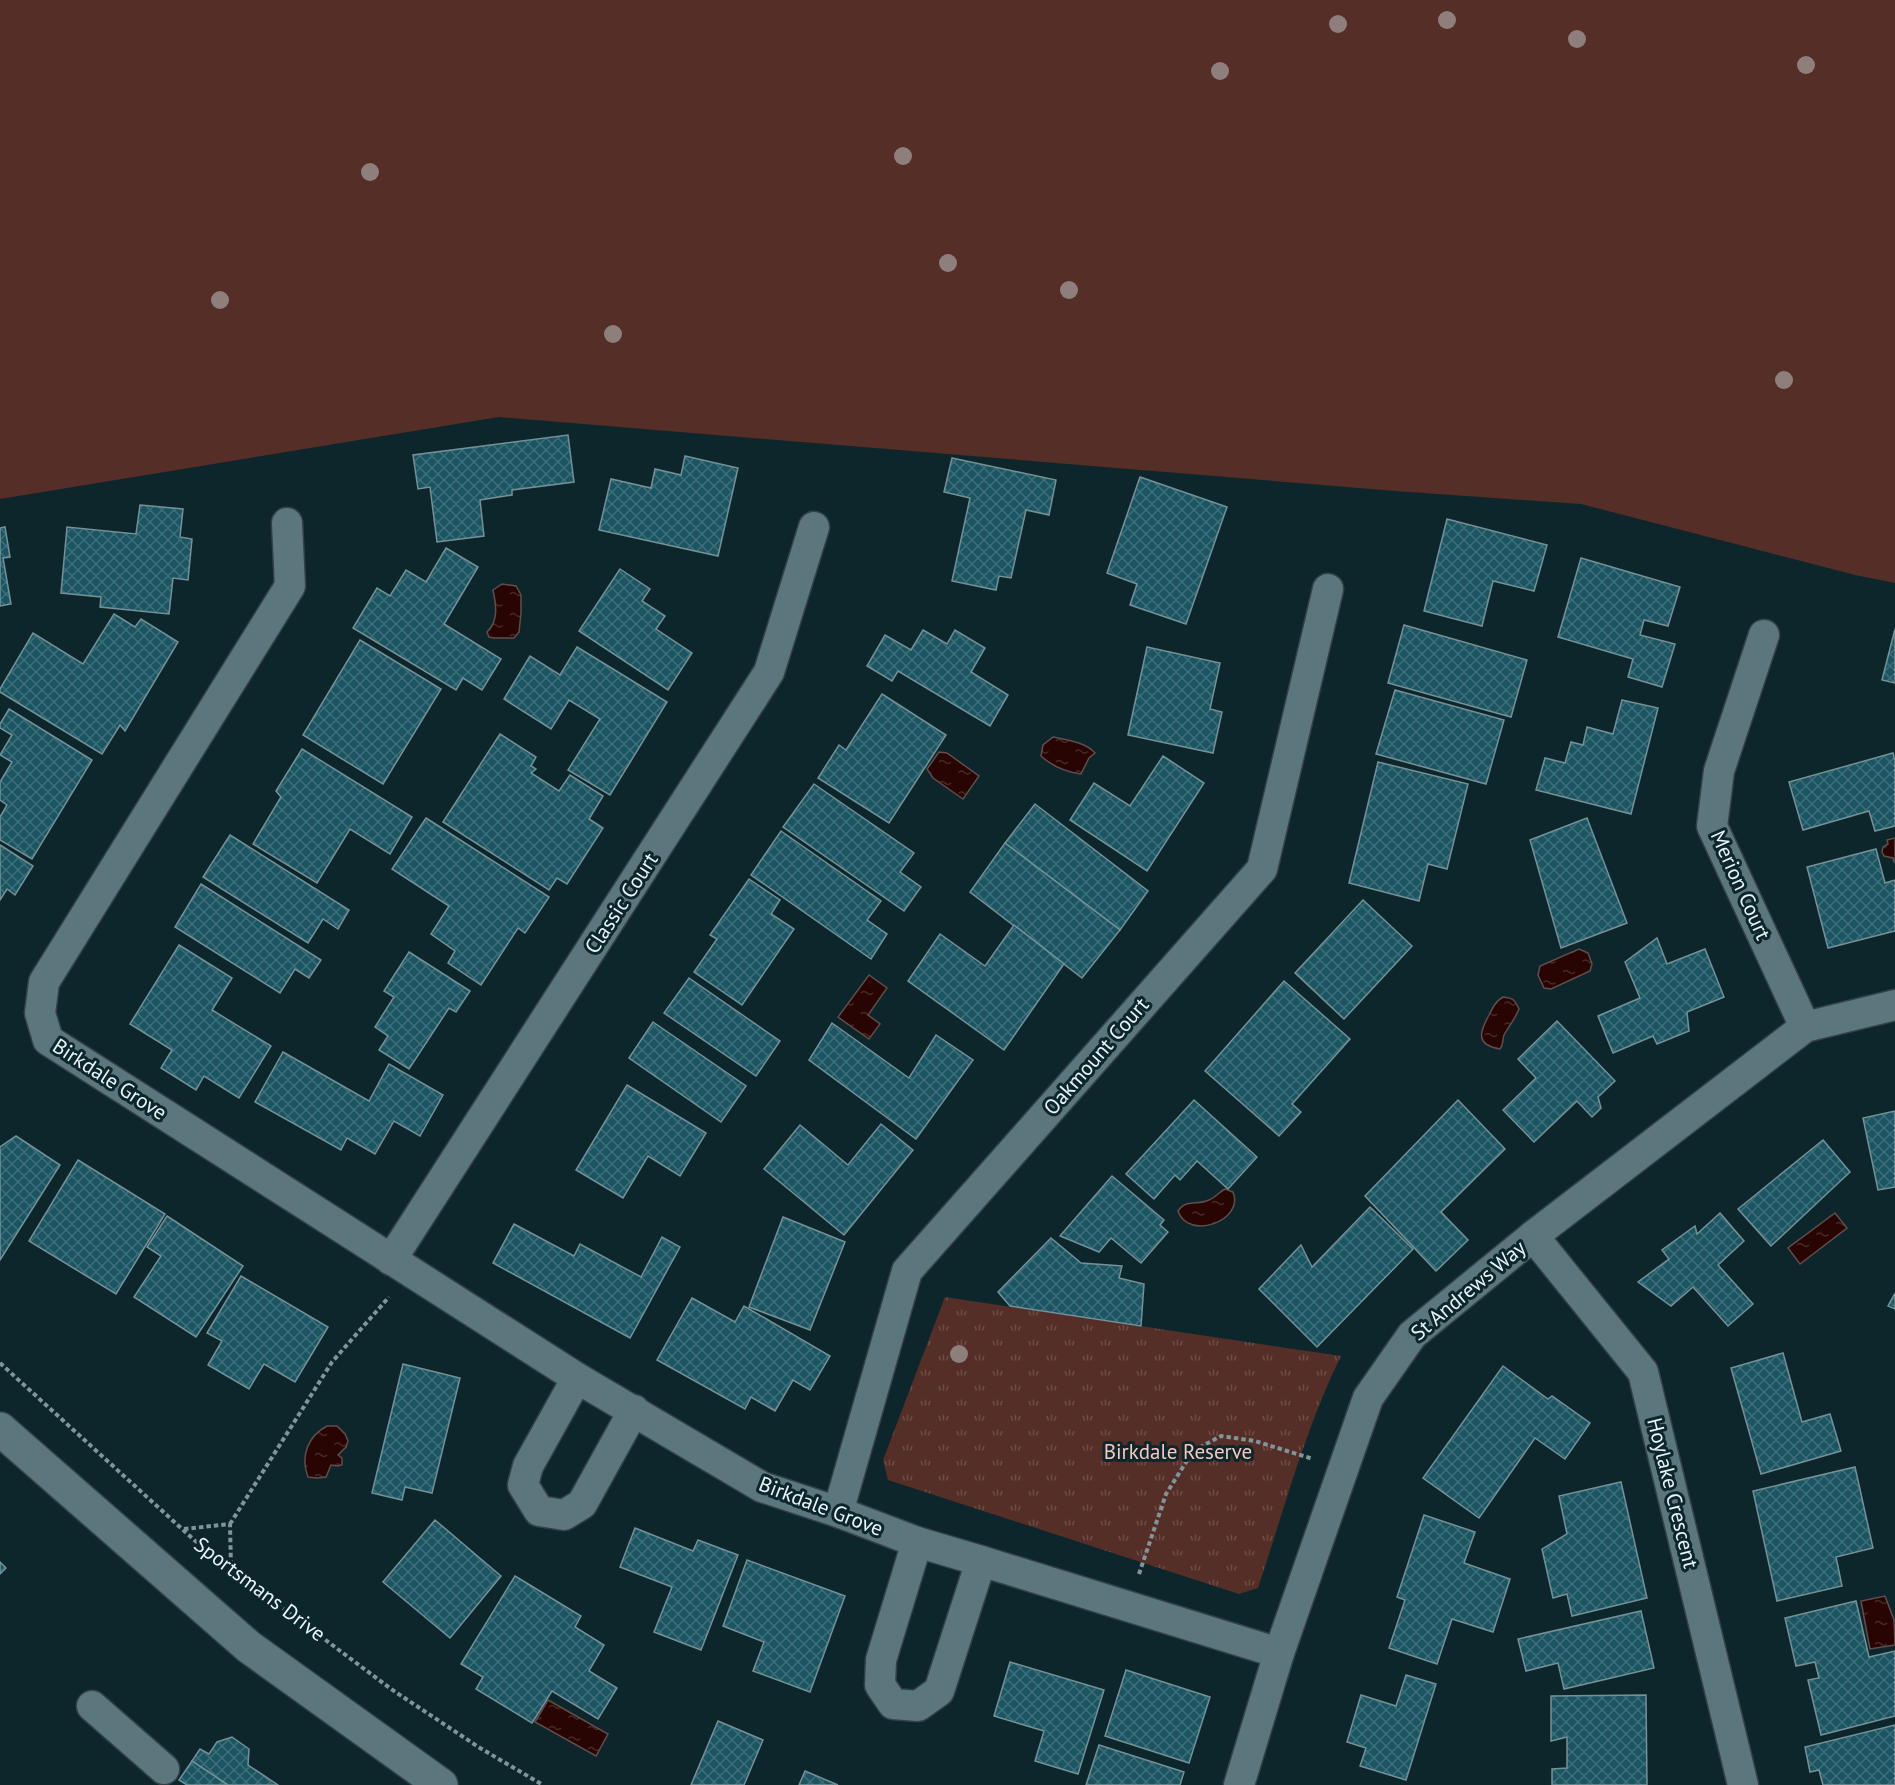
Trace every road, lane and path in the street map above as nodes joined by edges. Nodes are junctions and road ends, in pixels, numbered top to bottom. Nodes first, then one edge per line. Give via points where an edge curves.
1 (287, 523) dead end
2 (814, 527) dead end
3 (1329, 589) dead end
4 (1764, 635) dead end
5 (1895, 1005) edge
6 (1805, 1027) junction
7 (1533, 1236) junction
8 (391, 1260) junction
9 (0, 1363) edge
10 (577, 1378) junction
11 (634, 1410) junction
12 (0, 1429) edge
13 (1314, 1459) dead end
14 (838, 1512) junction
15 (230, 1524) junction
16 (183, 1529) junction
17 (917, 1542) junction
18 (981, 1561) junction
19 (231, 1568) junction
20 (1138, 1578) dead end
21 (1279, 1653) junction
22 (92, 1706) dead end
23 (164, 1769) dead end
24 (441, 1785) edge
25 (543, 1785) edge
26 (1239, 1785) edge
27 (1743, 1785) edge

1 - 8 street, Birkdale Grove via 290,586 44,982 40,1013 48,1040
2 - 8 street, Classic Court via 769,672
3 - 14 street, Oakmount Court via 1262,869 907,1271
4 - 6 street, Merion Court via 1719,771 1712,826
5 - 6 street, St Andrews Way
6 - 7 street, St Andrews Way
7 - 21 street, St Andrews Way via 1412,1335 1368,1398
7 - 27 street, Hoylake Crescent via 1643,1372
8 - 10 street, Birkdale Grove
8 - 15 path via 389,1298 332,1362
9 - 16 path, Sportsmans Drive
10 - 11 street, Birkdale Grove
10 - 11 street via 528,1466 523,1485 539,1511 564,1515 582,1504
11 - 14 street, Birkdale Grove via 762,1487
12 - 24 street via 249,1647
13 - 20 path via 1255,1441 1221,1436 1192,1451 1166,1494
14 - 17 street, Birkdale Grove
15 - 16 path
15 - 19 path
16 - 19 path, Sportsmans Drive
17 - 18 street, Birkdale Grove
17 - 18 street via 881,1660 880,1685 893,1704 918,1706 939,1690
18 - 21 street, Birkdale Grove
19 - 25 path, Sportsmans Drive via 391,1689
21 - 26 street, St Andrews Way
22 - 23 street

